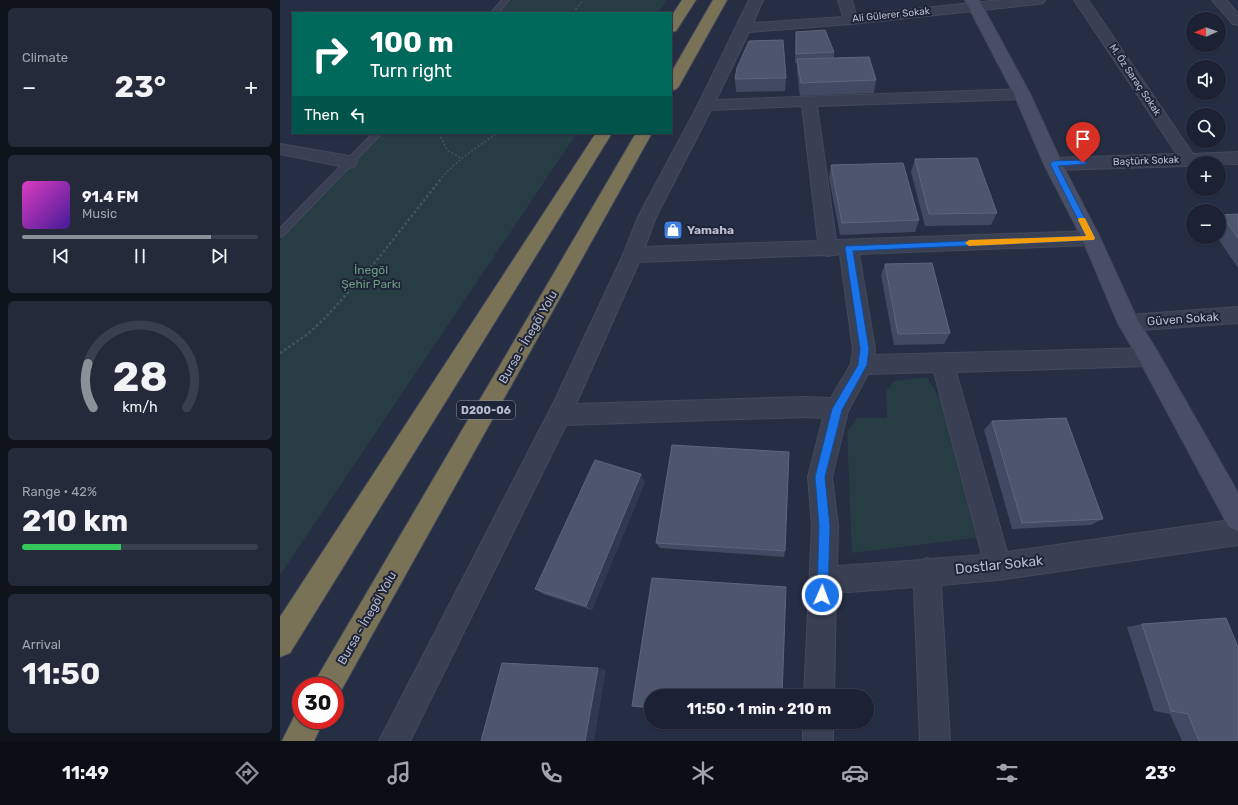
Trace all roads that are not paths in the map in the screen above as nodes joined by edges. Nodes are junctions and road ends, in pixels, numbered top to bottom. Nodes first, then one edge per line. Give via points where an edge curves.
1 (506, 0) edge
2 (689, 0) edge
3 (720, 0) edge
4 (756, 0) edge
5 (845, 0) edge
6 (1038, 0) edge
7 (1081, 0) edge
8 (1219, 0) edge
9 (974, 4) edge
10 (495, 12) edge
11 (851, 20) junction
12 (1238, 21) edge
13 (672, 26) edge
14 (744, 28) junction
15 (672, 84) edge
16 (1022, 94) junction
17 (809, 102) junction
18 (706, 105) junction
19 (377, 134) edge
20 (603, 134) edge
21 (643, 134) edge
22 (280, 149) edge
23 (1186, 156) edge
24 (1226, 158) edge
25 (1238, 158) edge
26 (1186, 160) edge
27 (349, 162) junction
28 (1053, 164) junction
29 (280, 234) edge
30 (1091, 238) junction
31 (849, 248) junction
32 (828, 249) junction
33 (632, 255) junction
34 (1238, 315) edge
35 (1128, 324) junction
36 (1149, 357) junction
37 (943, 364) junction
38 (862, 365) junction
39 (837, 409) junction
40 (558, 415) junction
41 (1238, 518) edge
42 (1238, 532) edge
43 (998, 567) junction
44 (927, 571) junction
45 (823, 581) junction
46 (280, 643) edge
47 (333, 677) edge
48 (819, 689) edge
49 (304, 729) edge
50 (818, 729) edge
51 (297, 741) edge
52 (394, 741) edge
53 (818, 741) edge
54 (935, 741) edge

1 - 10 lane
2 - 13 highway
3 - 15 highway
4 - 14 street
5 - 11 street
6 - 9 street, Ali Gülerer Sokak
7 - 23 street, M. Öz Saraç Sokak
8 - 12 street
9 - 11 street, Ali Gülerer Sokak
9 - 16 street
11 - 14 street, Ali Gülerer Sokak
14 - 18 street
16 - 17 street
16 - 28 street
17 - 18 street
17 - 32 street
18 - 33 street via 648,217
19 - 27 lane
20 - 46 highway
21 - 47 highway, Bursa - İnegöl Yolu / D200-06
22 - 27 street
24 - 25 street, Baştürk Sokak
26 - 28 street, Baştürk Sokak
27 - 29 lane
28 - 30 street
30 - 31 street
30 - 35 street
31 - 32 street
31 - 38 street via 864,349
32 - 33 street
33 - 40 street
34 - 35 street, Güven Sokak
35 - 36 street
36 - 37 street
36 - 41 street
37 - 38 street
37 - 43 street
38 - 39 street
39 - 40 street via 805,407
39 - 45 street via 820,477 825,526
40 - 52 street
42 - 43 street, Dostlar Sokak
43 - 44 street, Dostlar Sokak
44 - 45 street, Dostlar Sokak
44 - 54 street
45 - 48 street
49 - 51 highway
50 - 53 street

